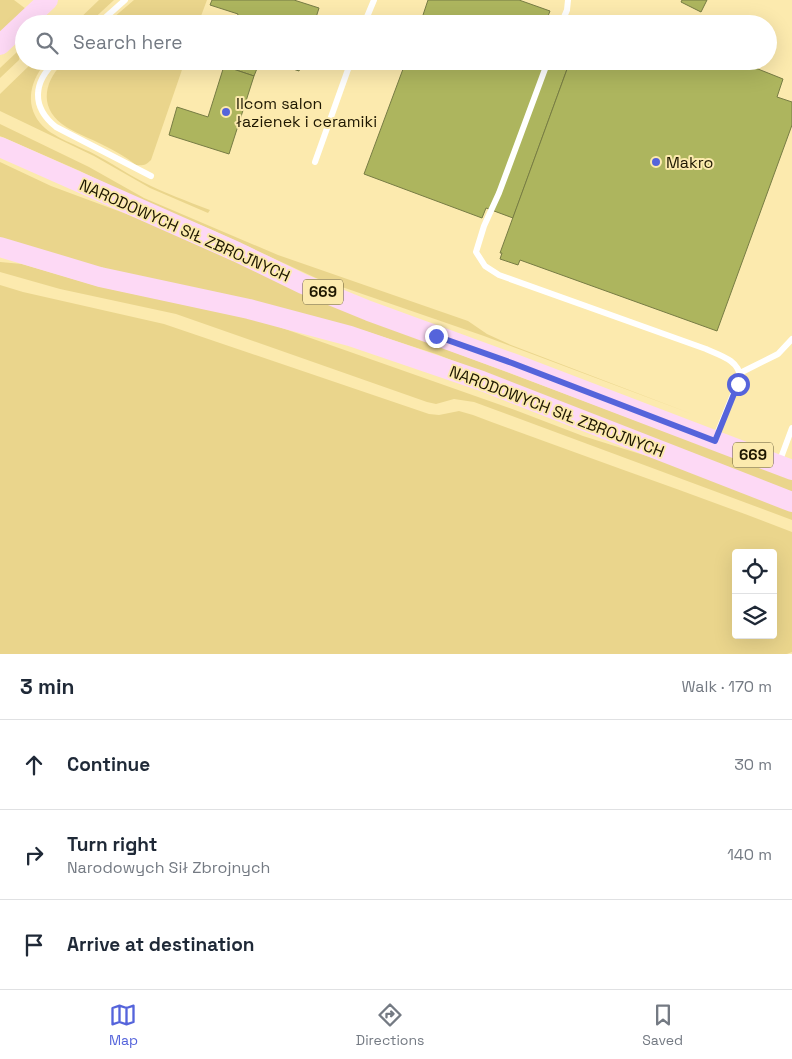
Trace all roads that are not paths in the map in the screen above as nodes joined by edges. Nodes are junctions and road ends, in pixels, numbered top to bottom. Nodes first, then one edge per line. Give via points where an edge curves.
1 (22, 0) edge
2 (125, 0) edge
3 (374, 0) edge
4 (568, 0) edge
5 (45, 2) edge
6 (31, 15) edge
7 (108, 15) edge
8 (368, 15) edge
9 (565, 15) edge
10 (15, 31) edge
11 (0, 45) edge
12 (49, 70) edge
13 (348, 70) edge
14 (545, 70) edge
15 (0, 147) edge
16 (315, 162) dead end
17 (151, 176) dead end
18 (0, 247) edge
19 (792, 339) edge
20 (740, 372) junction
21 (792, 428) edge
22 (715, 441) junction
23 (786, 467) edge
24 (792, 502) edge

1 - 5 main road via 32,4
2 - 7 lane
3 - 8 lane
4 - 9 lane
5 - 6 main road
10 - 11 main road
12 - 17 lane via 38,87 38,100 47,120 56,128
13 - 16 lane
14 - 20 lane via 476,252 485,266 499,275 706,349 729,360
15 - 22 main road, NARODOWYCH SIŁ ZBROJNYCH / 669 via 369,312
18 - 24 main road, NARODOWYCH SIŁ ZBROJNYCH / 669 via 100,277 249,309 350,336 482,381
19 - 20 lane via 778,354
20 - 22 lane
21 - 23 lane
22 - 23 main road, NARODOWYCH SIŁ ZBROJNYCH / 669

